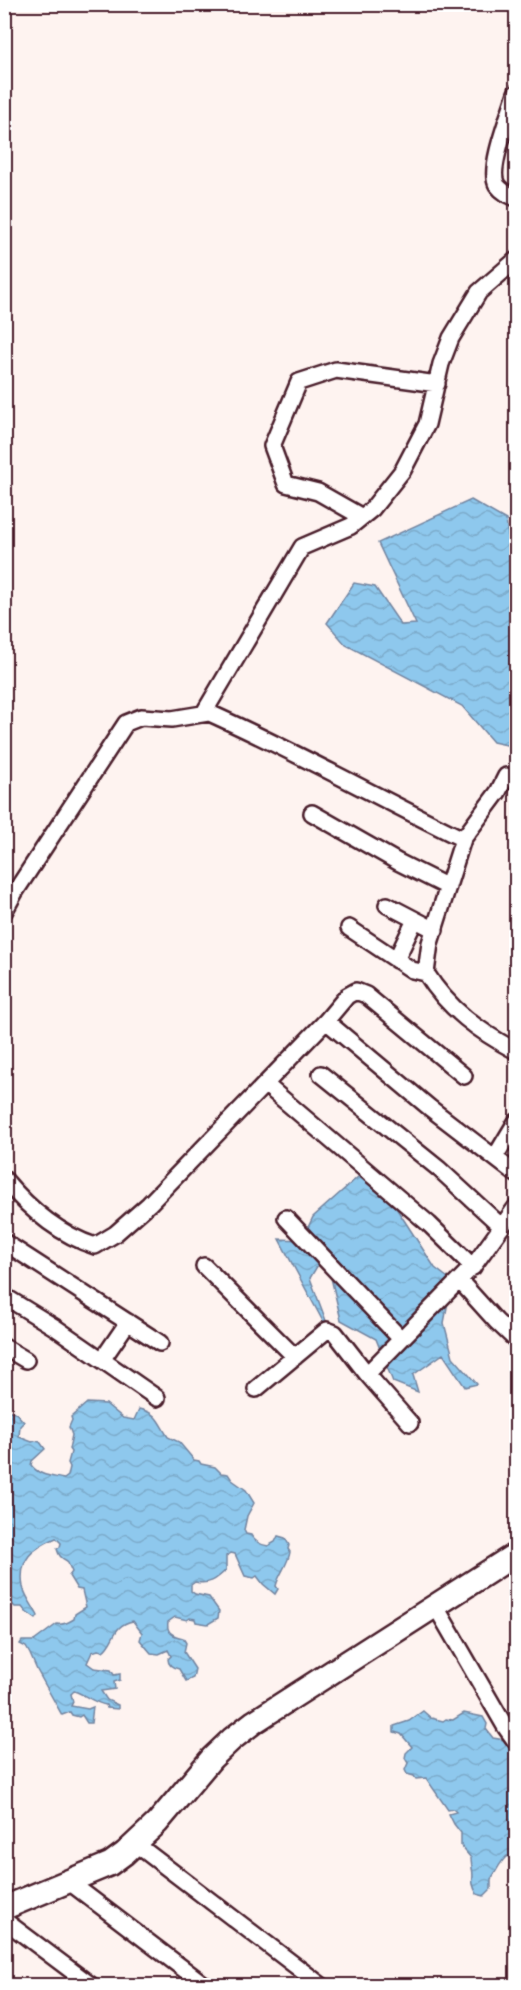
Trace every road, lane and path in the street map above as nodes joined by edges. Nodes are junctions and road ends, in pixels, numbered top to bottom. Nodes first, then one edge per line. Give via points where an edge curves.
1 (516, 93) edge
2 (516, 198) edge
3 (516, 260) edge
4 (437, 384) junction
5 (362, 517) junction
6 (208, 713) junction
7 (506, 776) dead end
8 (312, 813) dead end
9 (463, 839) junction
10 (448, 887) junction
11 (387, 905) dead end
12 (4, 912) edge
13 (415, 920) junction
14 (349, 928) dead end
15 (435, 930) junction
16 (396, 960) junction
17 (426, 973) junction
18 (327, 1021) junction
19 (516, 1051) edge
20 (321, 1074) dead end
21 (464, 1076) dead end
22 (265, 1084) junction
23 (516, 1122) edge
24 (495, 1156) junction
25 (516, 1174) edge
26 (4, 1179) edge
27 (516, 1207) edge
28 (286, 1218) dead end
29 (502, 1227) junction
30 (4, 1242) edge
31 (204, 1266) dead end
32 (473, 1266) junction
33 (459, 1280) junction
34 (4, 1296) edge
35 (128, 1322) junction
36 (401, 1339) junction
37 (516, 1340) edge
38 (159, 1343) dead end
39 (4, 1347) edge
40 (294, 1357) junction
41 (102, 1359) junction
42 (26, 1360) dead end
43 (367, 1374) junction
44 (256, 1389) dead end
45 (157, 1398) dead end
46 (410, 1423) dead end
47 (515, 1559) edge
48 (436, 1607) junction
49 (516, 1742) edge
50 (136, 1844) junction
51 (68, 1881) junction
52 (4, 1908) edge
53 (4, 1920) edge
54 (92, 1986) edge
55 (206, 1986) edge
56 (322, 1986) edge

1 - 2 street via 494,178 505,193
3 - 4 street via 479,292 451,338
4 - 5 street via 427,424 403,470
4 - 5 street via 336,370 299,382 272,446 286,484 318,492
5 - 6 street via 302,548 205,711
6 - 9 street via 260,735
6 - 12 street via 172,719 141,717 126,723
7 - 9 street
8 - 10 street
9 - 10 street
10 - 15 street
11 - 13 street
13 - 15 street
13 - 16 street
14 - 16 street
15 - 17 street
16 - 17 street
17 - 19 street via 438,993 485,1035
18 - 21 street via 347,996 356,991 366,995
18 - 22 street
18 - 24 street via 438,1115
20 - 29 street via 439,1169
22 - 26 street via 148,1204 115,1234 95,1246 58,1229 22,1201
22 - 32 street
23 - 24 street
24 - 25 street
27 - 29 street
28 - 36 street
29 - 32 street
30 - 35 street
31 - 40 street
32 - 33 street
33 - 36 street
33 - 37 street
34 - 41 street
35 - 38 street
35 - 41 street
36 - 43 street
39 - 42 street
40 - 43 street via 327,1330 335,1333
40 - 44 street
41 - 45 street
43 - 46 street
47 - 48 street
48 - 49 street
48 - 50 street via 232,1739
50 - 51 street via 111,1864
50 - 56 street
51 - 52 street
51 - 55 street
53 - 54 street

